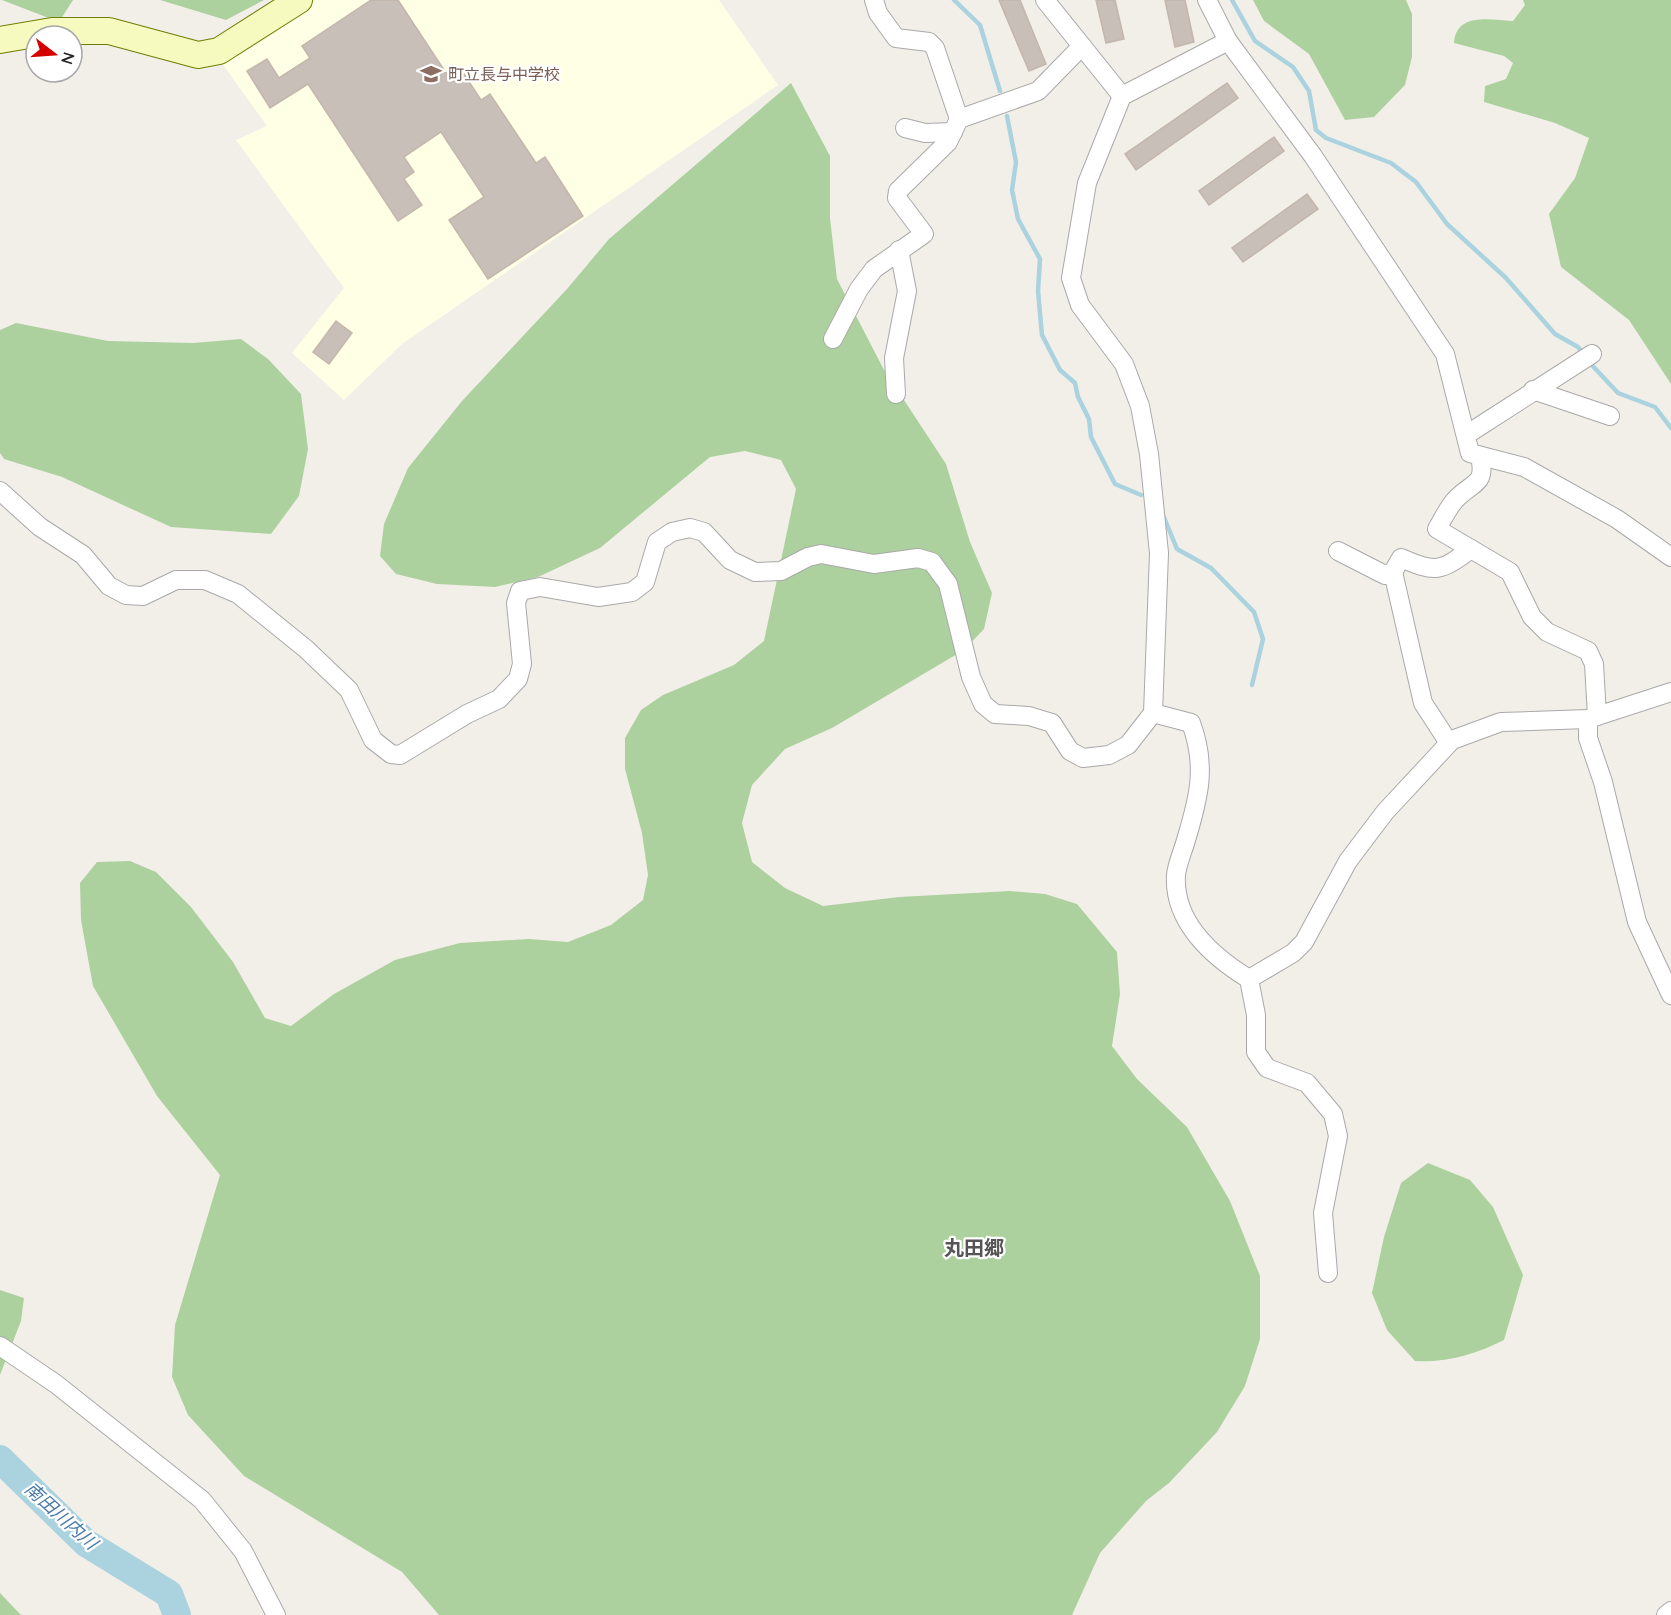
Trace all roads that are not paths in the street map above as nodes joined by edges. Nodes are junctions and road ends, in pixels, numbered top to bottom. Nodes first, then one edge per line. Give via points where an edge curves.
1 (299, 0) edge
2 (874, 0) edge
3 (1046, 0) edge
4 (1207, 0) edge
5 (0, 40) edge
6 (1228, 41) junction
7 (1082, 46) junction
8 (1122, 96) junction
9 (956, 126) junction
10 (904, 128) dead end
11 (899, 250) junction
12 (832, 339) dead end
13 (1586, 357) dead end
14 (1533, 390) junction
15 (896, 394) dead end
16 (1610, 416) dead end
17 (1466, 435) junction
18 (1480, 456) junction
19 (0, 491) edge
20 (1471, 549) junction
21 (1338, 551) dead end
22 (1671, 557) edge
23 (1393, 572) junction
24 (1671, 692) edge
25 (1153, 713) junction
26 (1593, 717) junction
27 (1449, 743) junction
28 (1249, 980) junction
29 (1671, 994) edge
30 (1328, 1273) dead end
31 (0, 1346) edge
32 (1671, 1611) edge
33 (276, 1615) edge
34 (1666, 1615) edge

1 - 5 street via 219,51 198,55 109,31 52,31
2 - 9 street via 878,14 896,38 929,42 935,48
3 - 7 street
4 - 6 street
6 - 8 street
6 - 17 street via 1312,156 1445,354
7 - 8 street
7 - 9 street via 1038,91
8 - 25 street via 1087,183 1071,278 1080,304 1124,364 1140,406 1159,553
9 - 10 street via 925,133
9 - 11 street via 948,142 898,191 897,198 924,234
11 - 12 street via 874,269
11 - 15 street via 907,291 894,358
13 - 14 street
14 - 16 street
14 - 17 street
17 - 18 street via 1470,453
18 - 20 street via 1483,470 1479,482 1457,498 1437,529
18 - 22 street via 1524,466 1617,519
19 - 25 street via 40,527 83,555 109,586 126,595 144,596 176,580 204,580 238,594 349,690 373,740 391,754 400,755 499,699 518,679 522,664 516,603 520,591 540,586 598,597 632,592 645,582 657,542 672,532 690,528 704,532 730,560 755,572 781,571 821,554 874,564 918,558 932,562 948,584 971,677 983,704 995,714 1029,716 1052,723 1070,752 1083,758 1109,755 1128,746
20 - 23 street via 1448,566 1427,569 1401,558
20 - 26 street via 1510,572 1532,617 1546,632 1588,651 1594,664
21 - 23 street via 1384,575
23 - 27 street via 1423,703
24 - 26 street
25 - 28 street via 1191,723 1199,746 1201,775 1176,874 1178,903 1194,932 1225,964
26 - 27 street via 1502,722
26 - 29 street via 1588,738 1603,782 1637,922
27 - 28 street via 1385,812 1348,861 1304,942
28 - 30 street via 1256,1015 1256,1052 1267,1068 1306,1083 1333,1114 1338,1136 1323,1213
31 - 33 street via 66,1392 202,1500 243,1551
32 - 34 street

